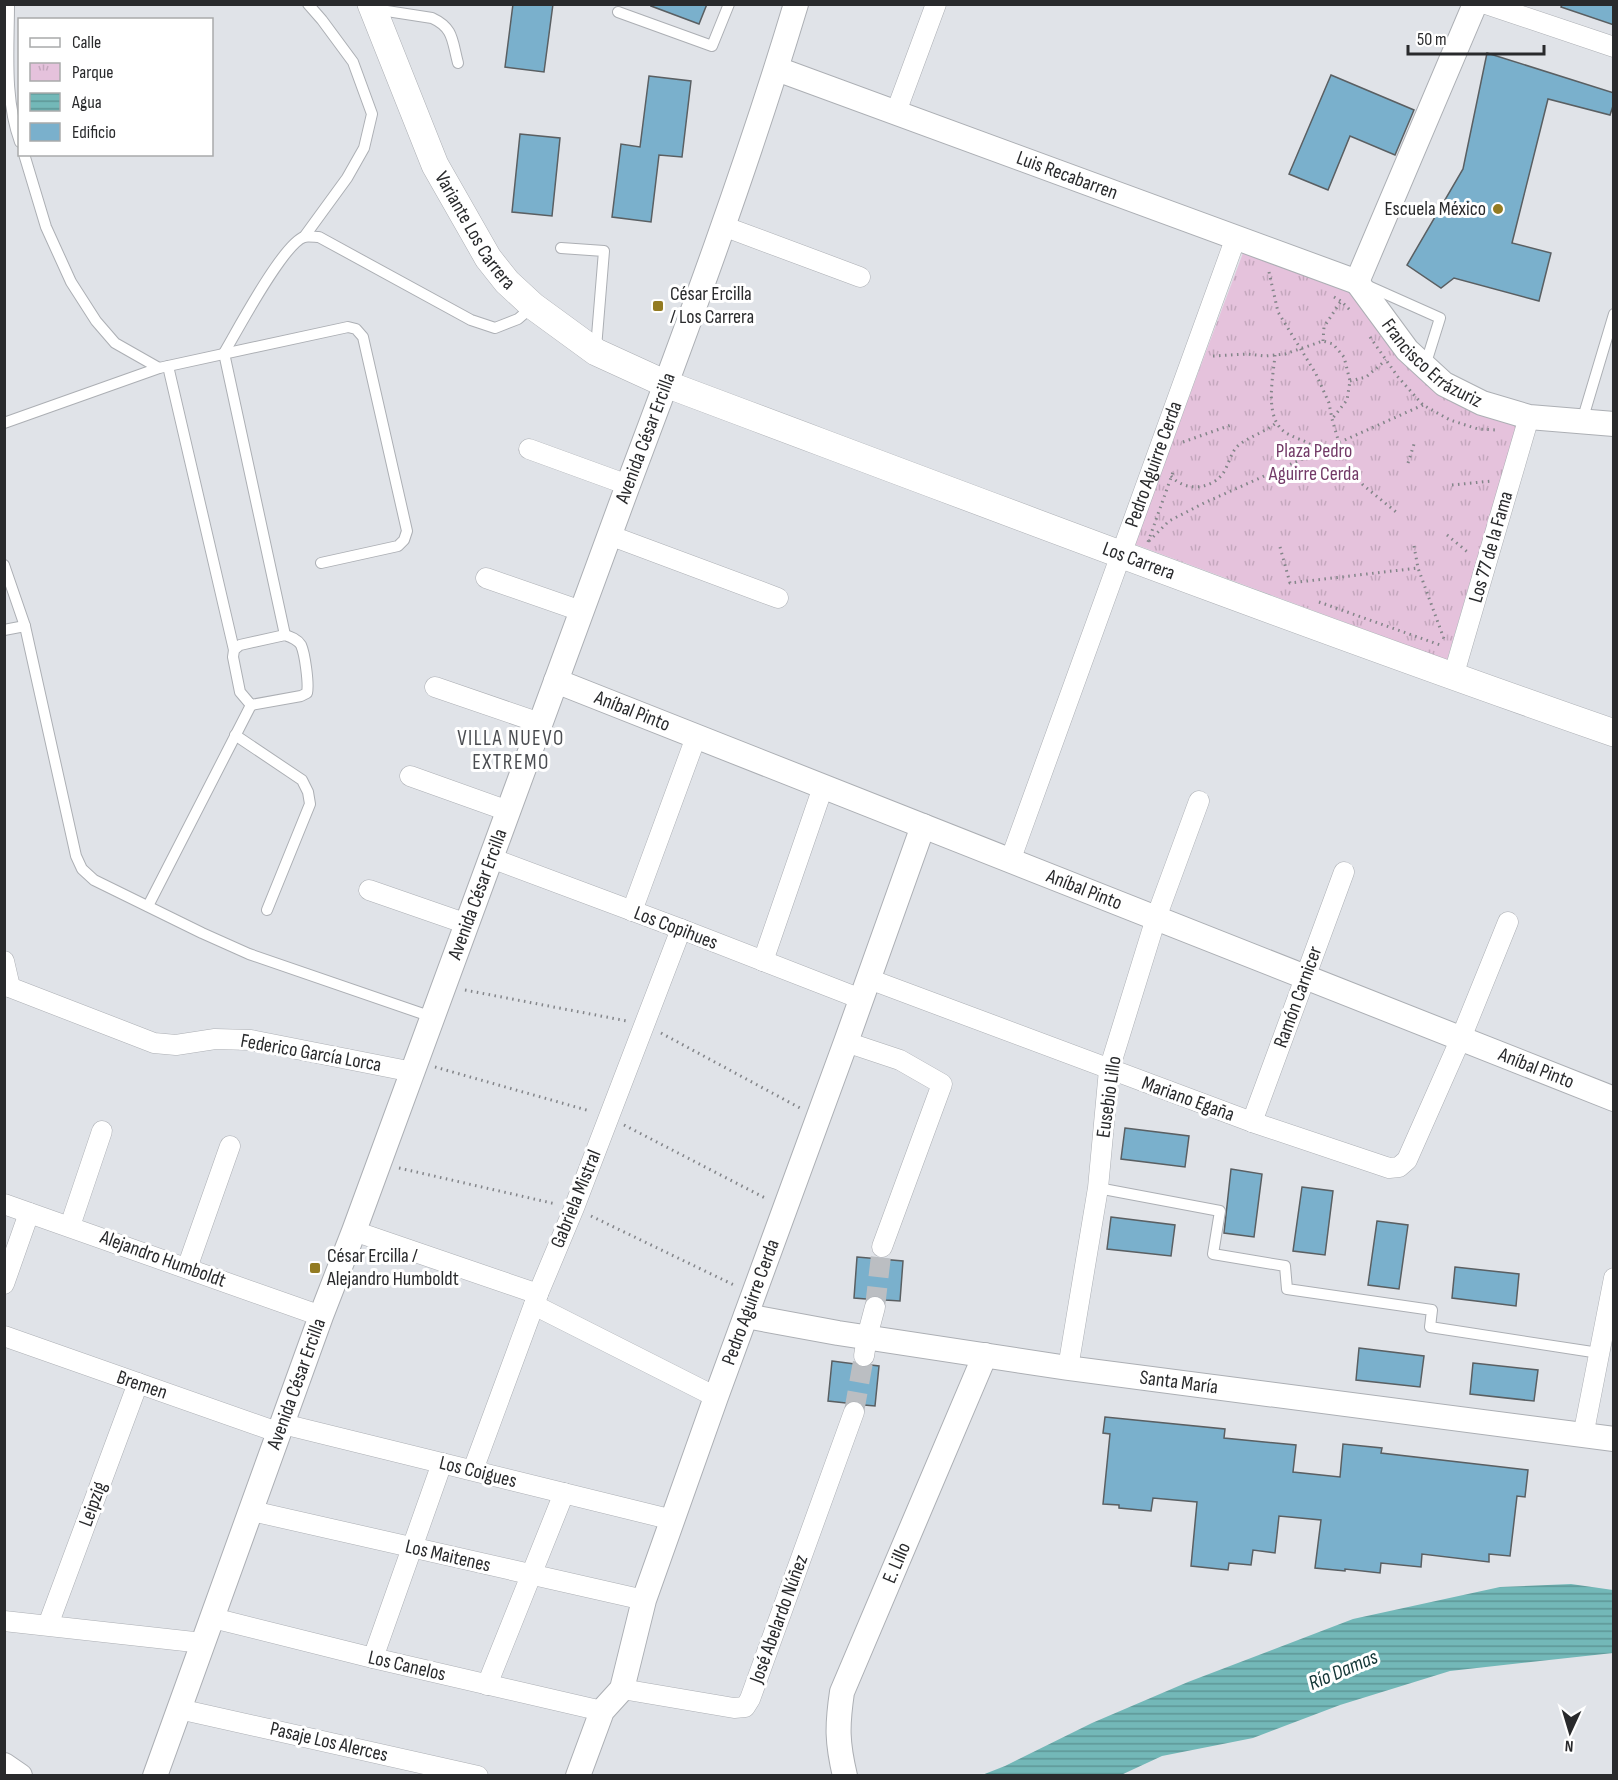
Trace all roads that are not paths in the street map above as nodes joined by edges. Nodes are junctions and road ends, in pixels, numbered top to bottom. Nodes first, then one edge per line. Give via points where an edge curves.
1 (9, 4) edge
2 (308, 4) edge
3 (729, 4) edge
4 (936, 4) edge
5 (1475, 4) edge
6 (1486, 4) edge
7 (372, 7) edge
8 (796, 7) edge
9 (618, 12) dead end
10 (1614, 47) edge
11 (458, 63) dead end
12 (777, 69) junction
13 (896, 112) junction
14 (18, 137) edge
15 (25, 156) edge
16 (723, 226) junction
17 (304, 237) junction
18 (1236, 237) junction
19 (561, 248) dead end
20 (860, 277) dead end
21 (1357, 282) junction
22 (533, 306) junction
23 (1614, 314) edge
24 (596, 352) junction
25 (224, 353) junction
26 (1425, 366) junction
27 (164, 367) junction
28 (666, 384) junction
29 (1529, 417) junction
30 (1582, 420) junction
31 (4, 423) edge
32 (1614, 424) edge
33 (529, 449) dead end
34 (628, 485) junction
35 (609, 535) junction
36 (1121, 555) junction
37 (321, 563) dead end
38 (4, 565) edge
39 (486, 578) dead end
40 (778, 598) dead end
41 (581, 611) junction
42 (25, 626) junction
43 (4, 630) edge
44 (285, 635) junction
45 (234, 650) junction
46 (1453, 677) junction
47 (556, 681) junction
48 (435, 687) dead end
49 (251, 705) junction
50 (540, 723) junction
51 (1614, 733) edge
52 (236, 735) junction
53 (696, 737) junction
54 (410, 776) dead end
55 (823, 787) junction
56 (1199, 801) dead end
57 (508, 811) junction
58 (923, 826) junction
59 (491, 858) junction
60 (1010, 861) junction
61 (1344, 872) dead end
62 (369, 890) dead end
63 (148, 906) junction
64 (267, 910) dead end
65 (632, 911) junction
66 (1156, 918) junction
67 (1508, 922) dead end
68 (467, 924) junction
69 (681, 929) junction
70 (4, 961) edge
71 (763, 962) junction
72 (1306, 977) junction
73 (7, 986) edge
74 (865, 989) junction
75 (432, 1017) junction
76 (1461, 1038) junction
77 (846, 1042) junction
78 (1109, 1070) junction
79 (412, 1072) junction
80 (1614, 1099) edge
81 (1252, 1122) junction
82 (102, 1131) dead end
83 (230, 1146) dead end
84 (1098, 1188) junction
85 (4, 1204) edge
86 (29, 1214) junction
87 (70, 1226) junction
88 (354, 1231) junction
89 (882, 1247) tunnel mouth
90 (186, 1268) junction
91 (1614, 1278) edge
92 (4, 1284) edge
93 (536, 1300) junction
94 (875, 1307) tunnel mouth
95 (321, 1316) junction
96 (746, 1316) junction
97 (5, 1339) edge
98 (865, 1347) junction
99 (1599, 1353) junction
100 (985, 1355) junction
101 (1068, 1368) junction
102 (138, 1383) junction
103 (716, 1396) junction
104 (854, 1412) tunnel mouth
105 (282, 1429) junction
106 (1582, 1436) junction
107 (1614, 1439) edge
108 (442, 1463) junction
109 (473, 1470) junction
110 (564, 1493) junction
111 (252, 1511) junction
112 (673, 1520) junction
113 (411, 1547) junction
114 (531, 1575) junction
115 (644, 1599) junction
116 (213, 1618) junction
117 (4, 1621) edge
118 (48, 1625) junction
119 (203, 1643) junction
120 (373, 1658) junction
121 (487, 1685) junction
122 (622, 1689) junction
123 (179, 1709) junction
124 (602, 1711) junction
125 (4, 1765) edge
126 (20, 1776) edge
127 (155, 1776) edge
128 (478, 1776) edge
129 (578, 1776) edge
130 (845, 1776) edge

1 - 14 lane via 8,76 12,121
2 - 17 lane via 353,62 372,114 363,148 347,178
3 - 9 lane via 712,46
4 - 13 street
5 - 21 street
6 - 10 street
7 - 11 lane via 440,22 449,30
7 - 22 main road, Variante Los Carrera via 435,165 488,258
8 - 12 street, Avenida César Ercilla
12 - 13 street, Luis Recabarren
12 - 16 street, Avenida César Ercilla
13 - 18 street, Luis Recabarren
15 - 27 lane via 46,227 71,282 90,312 115,343
16 - 20 street
16 - 28 street, Avenida César Ercilla
17 - 22 lane via 319,237 471,320 495,328 518,319
17 - 25 lane via 287,250 271,273
18 - 21 street, Luis Recabarren
18 - 36 street, Pedro Aguirre Cerda
19 - 24 lane via 604,251
21 - 26 street, Francisco Errázuriz via 1407,350
21 - 26 lane via 1440,318
22 - 24 main road, Variante Los Carrera
23 - 30 lane
24 - 28 main road, Variante Los Carrera
25 - 27 lane
25 - 37 lane via 348,327 363,337 406,531 398,546
25 - 44 lane
26 - 29 street, Francisco Errázuriz via 1444,384 1482,403
27 - 31 lane
27 - 45 lane
28 - 34 street, Avenida César Ercilla
28 - 36 main road, Los Carrera
29 - 30 street, Francisco Errázuriz
29 - 46 street, Los 77 de la Fama
30 - 32 street, Francisco Errázuriz
33 - 34 street
34 - 35 street, Avenida César Ercilla
35 - 40 street
35 - 41 street, Avenida César Ercilla
36 - 46 main road, Los Carrera
36 - 60 street, Pedro Aguirre Cerda
38 - 42 lane
39 - 41 street
41 - 47 street, Avenida César Ercilla
42 - 43 lane
42 - 63 lane via 76,856 94,880
44 - 45 lane via 240,645
44 - 49 lane via 300,644 307,693
45 - 49 lane via 240,692
46 - 51 main road, Los Carrera
47 - 50 street, Avenida César Ercilla
47 - 53 street, Aníbal Pinto
48 - 50 street
49 - 52 lane
50 - 57 street, Avenida César Ercilla
52 - 63 lane
52 - 64 lane via 302,780 308,792 310,804
53 - 55 street, Aníbal Pinto
53 - 65 street
54 - 57 street
55 - 58 street, Aníbal Pinto
55 - 71 street
56 - 66 street, Eusebio Lillo
57 - 59 street, Avenida César Ercilla
58 - 60 street, Aníbal Pinto
58 - 74 street, Pedro Aguirre Cerda
59 - 65 street, Los Copihues
59 - 68 street, Avenida César Ercilla
60 - 66 street, Aníbal Pinto
61 - 72 street, Ramón Carnicer
62 - 68 street
63 - 75 lane via 249,954
65 - 69 street, Los Copihues
66 - 72 street, Aníbal Pinto
66 - 78 street, Eusebio Lillo
67 - 76 street
68 - 75 street, Avenida César Ercilla
69 - 71 street, Los Copihues
69 - 93 street, Gabriela Mistral
70 - 73 street
71 - 74 street, Los Copihues
72 - 76 street, Aníbal Pinto
72 - 81 street, Ramón Carnicer
73 - 79 street, Federico García Lorca via 154,1043 251,1040
74 - 77 street, Pedro Aguirre Cerda
74 - 78 street, Mariano Egaña
75 - 79 street, Avenida César Ercilla
76 - 80 street, Aníbal Pinto
76 - 81 street, Mariano Egaña via 1407,1160 1399,1167 1389,1168
77 - 89 street via 900,1060 942,1084
77 - 96 street, Pedro Aguirre Cerda
78 - 81 street, Mariano Egaña
78 - 84 street, Eusebio Lillo
79 - 88 street, Avenida César Ercilla
82 - 87 street
83 - 90 street
84 - 99 lane via 1220,1211 1213,1254 1285,1266 1287,1289 1432,1310 1430,1327
84 - 101 street, Eusebio Lillo
85 - 86 street, Alejandro Humboldt
86 - 87 street, Alejandro Humboldt
86 - 92 street
87 - 90 street, Alejandro Humboldt
88 - 93 street
88 - 95 street, Avenida César Ercilla
90 - 95 street, Alejandro Humboldt
91 - 99 street
93 - 103 street
93 - 109 street, Gabriela Mistral
94 - 98 street
95 - 105 street, Avenida César Ercilla
96 - 98 street, Santa María
96 - 103 street, Pedro Aguirre Cerda
97 - 102 street, Bremen
98 - 100 street, Santa María
99 - 106 street
100 - 101 street, Santa María
100 - 130 street, E. Lillo via 842,1692 837,1723
101 - 106 street, Santa María
102 - 105 street, Bremen
102 - 118 street, Leipzig
103 - 112 street, Pedro Aguirre Cerda
104 - 122 street, José Abelardo Núñez via 745,1707
105 - 108 street, Los Coigues
105 - 111 street, Avenida César Ercilla
106 - 107 street, Santa María
108 - 109 street, Los Coigues
108 - 113 street
109 - 110 street, Los Coigues
110 - 112 street, Los Coigues
110 - 114 street
111 - 113 street, Los Maitenes
111 - 116 street, Avenida César Ercilla
112 - 115 street, Pedro Aguirre Cerda
113 - 114 street, Los Maitenes
113 - 120 street
114 - 115 street, Los Maitenes
114 - 121 street
115 - 122 street, Pedro Aguirre Cerda
116 - 119 street, Avenida César Ercilla
116 - 120 street, Los Canelos
117 - 118 street
118 - 119 street
119 - 123 street, Avenida César Ercilla
120 - 121 street, Los Canelos
121 - 124 street, Los Canelos
122 - 124 street, Pedro Aguirre Cerda
123 - 127 street, Avenida César Ercilla
123 - 128 street, Pasaje Los Alerces
124 - 129 street, Pedro Aguirre Cerda
125 - 126 street

